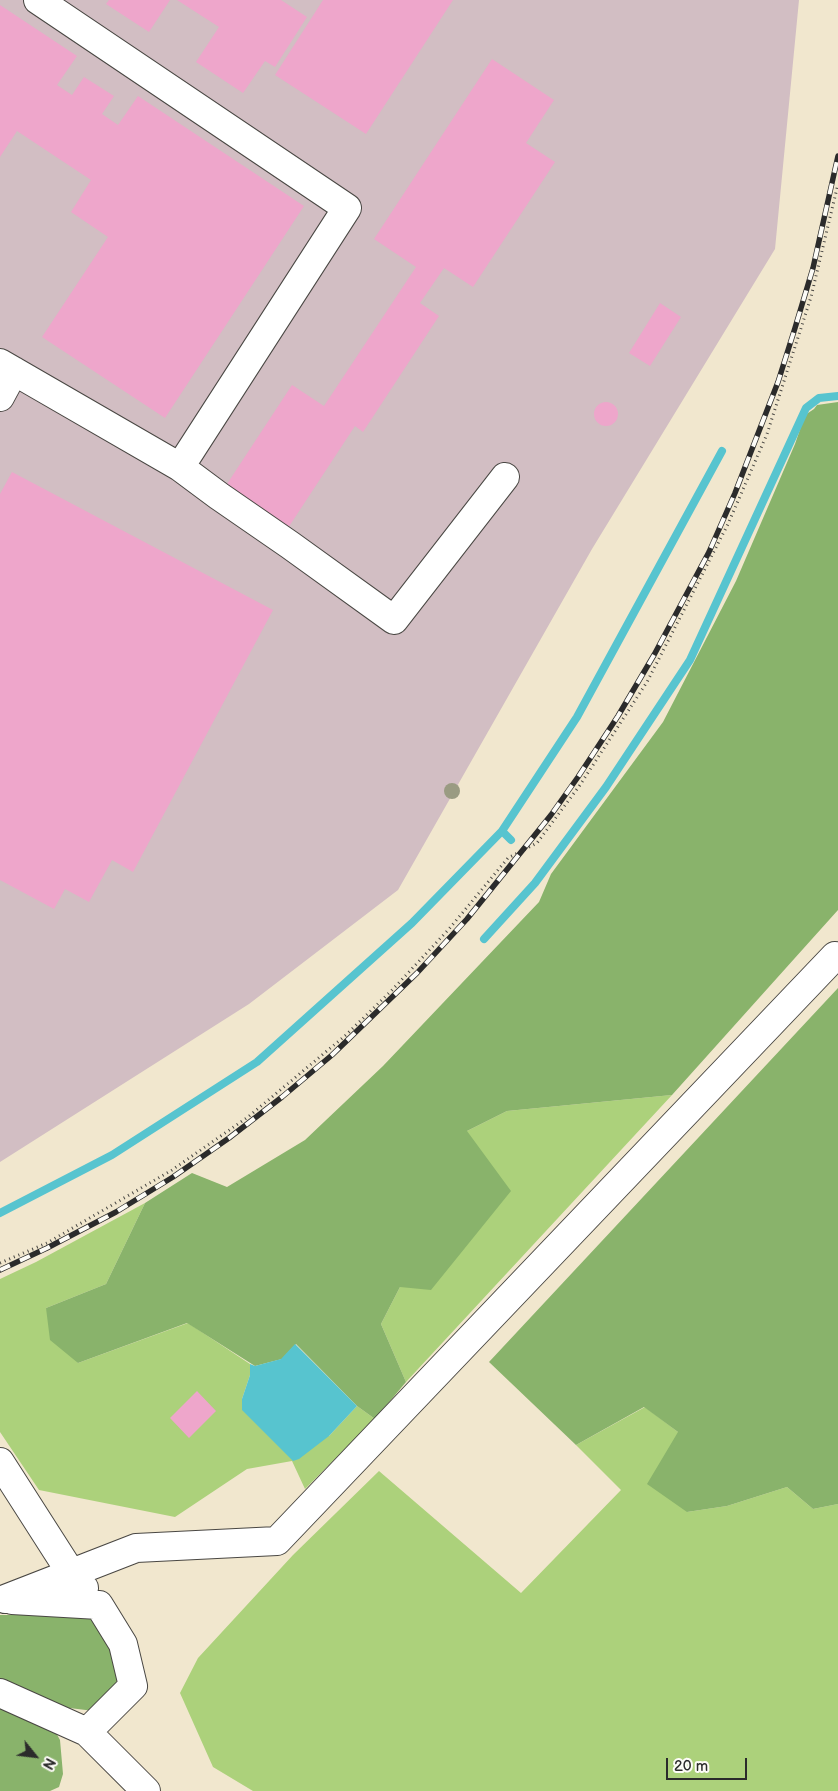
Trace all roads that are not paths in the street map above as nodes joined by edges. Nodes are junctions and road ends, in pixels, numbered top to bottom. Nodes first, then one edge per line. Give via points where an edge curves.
1 (38, 0) edge
2 (7, 367) edge
3 (0, 397) edge
4 (180, 467) junction
5 (505, 477) dead end
6 (835, 956) dead end
7 (0, 1462) edge
8 (72, 1573) junction
9 (2, 1600) edge
10 (99, 1606) junction
11 (0, 1693) edge
12 (87, 1732) junction
13 (146, 1791) edge

1 - 4 street via 347,208
2 - 3 street
2 - 4 street
4 - 5 street via 394,620
6 - 8 street via 277,1541 136,1548
7 - 8 street
8 - 9 street
8 - 10 street
9 - 10 street
10 - 12 street via 123,1644 133,1686
11 - 12 street
12 - 13 street

